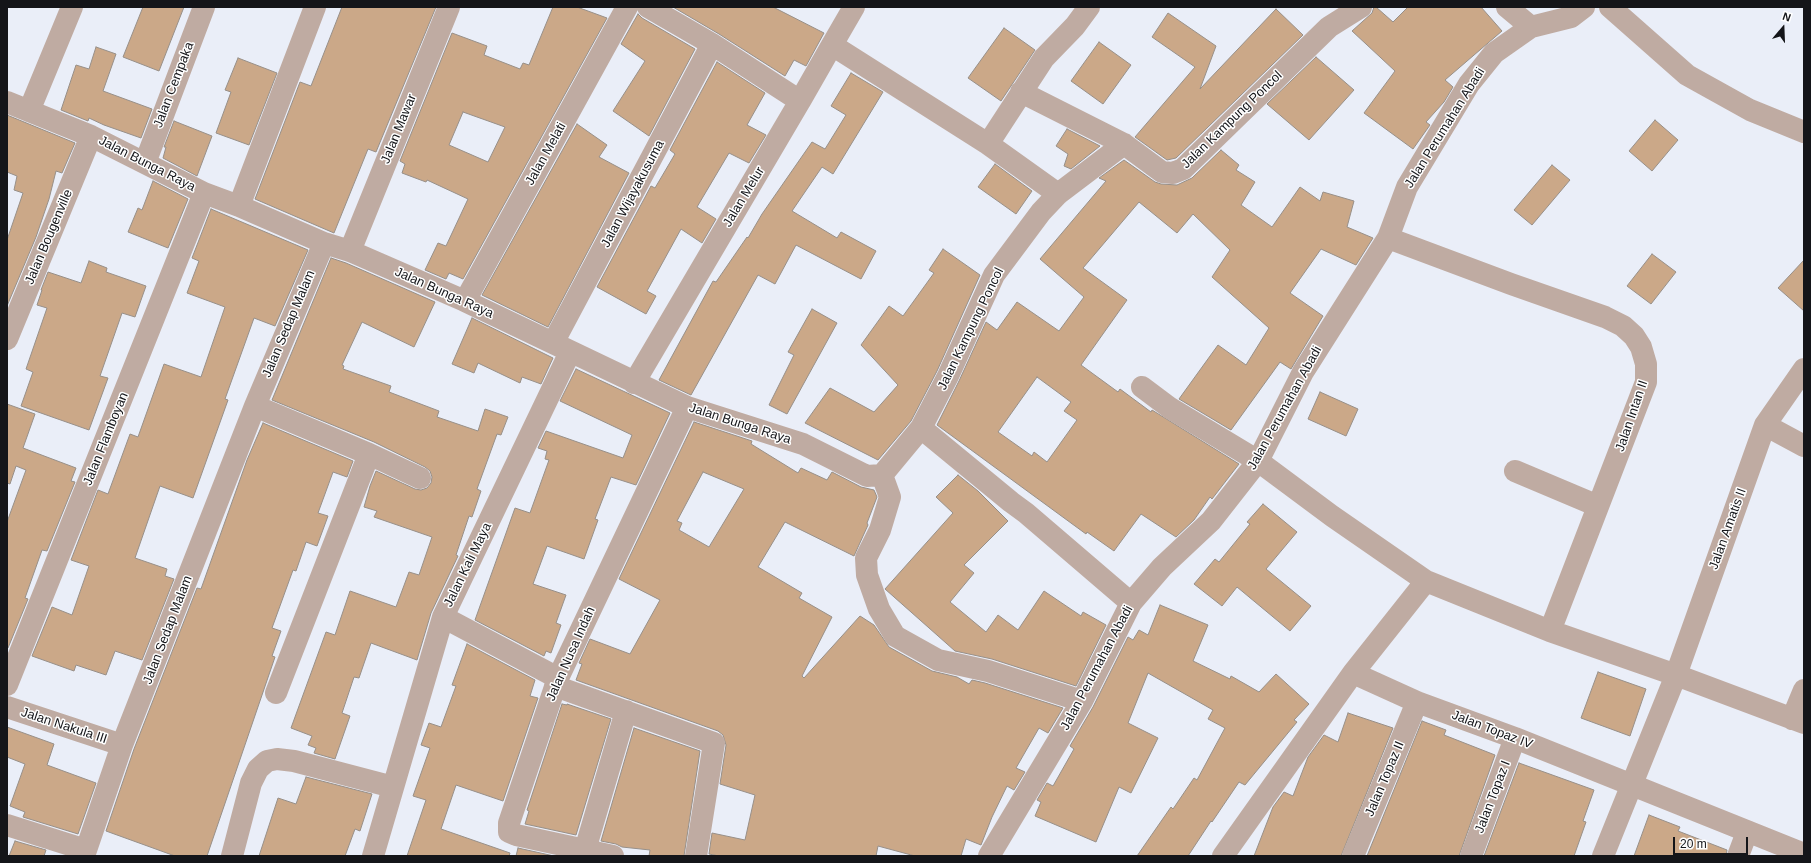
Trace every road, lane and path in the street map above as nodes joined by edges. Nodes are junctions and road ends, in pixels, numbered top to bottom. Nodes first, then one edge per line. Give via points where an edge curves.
1 (72, 7) edge
2 (204, 7) edge
3 (315, 7) edge
4 (449, 7) edge
5 (627, 7) edge
6 (648, 7) edge
7 (854, 7) edge
8 (1089, 7) edge
9 (1361, 7) edge
10 (1507, 7) edge
11 (1584, 7) edge
12 (1610, 7) edge
13 (1531, 27) junction
14 (712, 44) junction
15 (832, 45) junction
16 (1022, 92) junction
17 (800, 101) junction
18 (7, 102) edge
19 (29, 111) junction
20 (1804, 132) edge
21 (91, 136) junction
22 (988, 144) junction
23 (1124, 144) junction
24 (145, 163) junction
25 (204, 193) junction
26 (1058, 194) junction
27 (238, 206) junction
28 (1388, 238) junction
29 (324, 243) junction
30 (350, 251) junction
31 (465, 302) junction
32 (7, 338) edge
33 (561, 348) junction
34 (1804, 369) edge
35 (634, 383) junction
36 (1142, 387) dead end
37 (255, 406) junction
38 (687, 407) junction
39 (1766, 425) junction
40 (921, 428) junction
41 (1804, 446) edge
42 (369, 454) junction
43 (1258, 460) junction
44 (1515, 471) dead end
45 (882, 475) junction
46 (420, 478) dead end
47 (1598, 506) junction
48 (1426, 580) junction
49 (1131, 603) junction
50 (443, 617) junction
51 (1550, 632) junction
52 (1353, 673) junction
53 (1676, 675) junction
54 (556, 682) junction
55 (7, 685) edge
56 (1804, 690) edge
57 (276, 693) dead end
58 (1082, 701) junction
59 (1417, 702) junction
60 (7, 707) edge
61 (626, 711) junction
62 (1798, 721) edge
63 (1516, 738) junction
64 (122, 745) junction
65 (1632, 785) junction
66 (393, 787) junction
67 (7, 825) edge
68 (1747, 832) junction
69 (554, 850) edge
70 (585, 850) junction
71 (85, 853) edge
72 (1804, 854) edge
73 (232, 856) edge
74 (373, 856) edge
75 (613, 856) edge
76 (696, 856) edge
77 (990, 856) edge
78 (1223, 856) edge
79 (1353, 856) edge
80 (1471, 856) edge
81 (1604, 856) edge
82 (1738, 856) edge

1 - 19 street
2 - 24 street, Jalan Cempaka
3 - 27 street
4 - 30 street, Jalan Mawar
5 - 31 street, Jalan Melati
6 - 14 street
7 - 15 street, Jalan Melur
8 - 16 street via 1075,26 1044,58
9 - 23 street, Jalan Kampung Poncol via 1329,27 1183,169 1173,173 1162,172
10 - 13 street
11 - 13 street, Jalan Perumahan Abadi via 1571,17
12 - 20 street via 1687,75 1750,110
13 - 28 street, Jalan Perumahan Abadi via 1494,53 1469,84 1407,187
14 - 17 street
14 - 33 street, Jalan Wijayakusuma
15 - 17 street, Jalan Melur
15 - 22 street
16 - 22 street
16 - 23 street
17 - 35 street, Jalan Melur
18 - 19 street, Jalan Bunga Raya
19 - 21 street, Jalan Bunga Raya
21 - 24 street, Jalan Bunga Raya
21 - 32 street, Jalan Bougenville
22 - 26 street
23 - 26 street, Jalan Kampung Poncol
24 - 25 street, Jalan Bunga Raya
25 - 27 street, Jalan Bunga Raya
25 - 55 street, Jalan Flamboyan
26 - 40 street, Jalan Kampung Poncol via 1041,212 994,275
27 - 29 street, Jalan Bunga Raya
28 - 43 street, Jalan Perumahan Abadi via 1303,372
28 - 47 street, Jalan Intan II via 1605,317 1623,326 1634,336 1641,347 1646,364 1646,382
29 - 30 street, Jalan Bunga Raya
29 - 37 street, Jalan Sedap Malam
30 - 31 street, Jalan Bunga Raya
31 - 33 street, Jalan Bunga Raya
33 - 35 street, Jalan Bunga Raya
33 - 50 street, Jalan Kali Maya
34 - 39 street, Jalan Amatis II
35 - 38 street, Jalan Bunga Raya
36 - 43 street via 1170,408
37 - 42 street
37 - 64 street, Jalan Sedap Malam
38 - 45 street, Jalan Bunga Raya via 803,444 866,476
38 - 54 street, Jalan Nusa Indah
39 - 41 street
39 - 53 street, Jalan Amatis II
40 - 45 street, Jalan Kampung Poncol
40 - 49 street
42 - 46 street
42 - 57 street
43 - 48 street via 1332,516
43 - 49 street, Jalan Perumahan Abadi via 1211,521 1162,567
44 - 47 street
45 - 58 street via 890,497 880,530 866,558 867,575 879,609 895,636 938,660 988,671
47 - 51 street, Jalan Intan II
48 - 51 street
48 - 52 street
49 - 58 street, Jalan Perumahan Abadi
50 - 54 street
50 - 66 street, Jalan Kali Maya
51 - 53 street
52 - 59 street, Jalan Topaz IV
52 - 78 street
53 - 62 street
53 - 65 street
54 - 61 street
54 - 69 street, Jalan Nusa Indah via 509,823 509,832
56 - 62 street
58 - 77 street, Jalan Perumahan Abadi
59 - 63 street, Jalan Topaz IV
59 - 79 street, Jalan Topaz II
60 - 64 street, Jalan Nakula III
61 - 70 street
61 - 76 street via 714,743
63 - 65 street, Jalan Topaz IV
63 - 80 street, Jalan Topaz I
64 - 71 street, Jalan Sedap Malam
65 - 68 street, Jalan Topaz IV
65 - 81 street
66 - 73 street via 294,761 277,758 267,761 258,769 251,783
66 - 74 street, Jalan Kali Maya
67 - 71 street
68 - 72 street, Jalan Topaz IV
68 - 82 street
69 - 70 street, Jalan Nusa Indah
70 - 75 street, Jalan Nusa Indah

